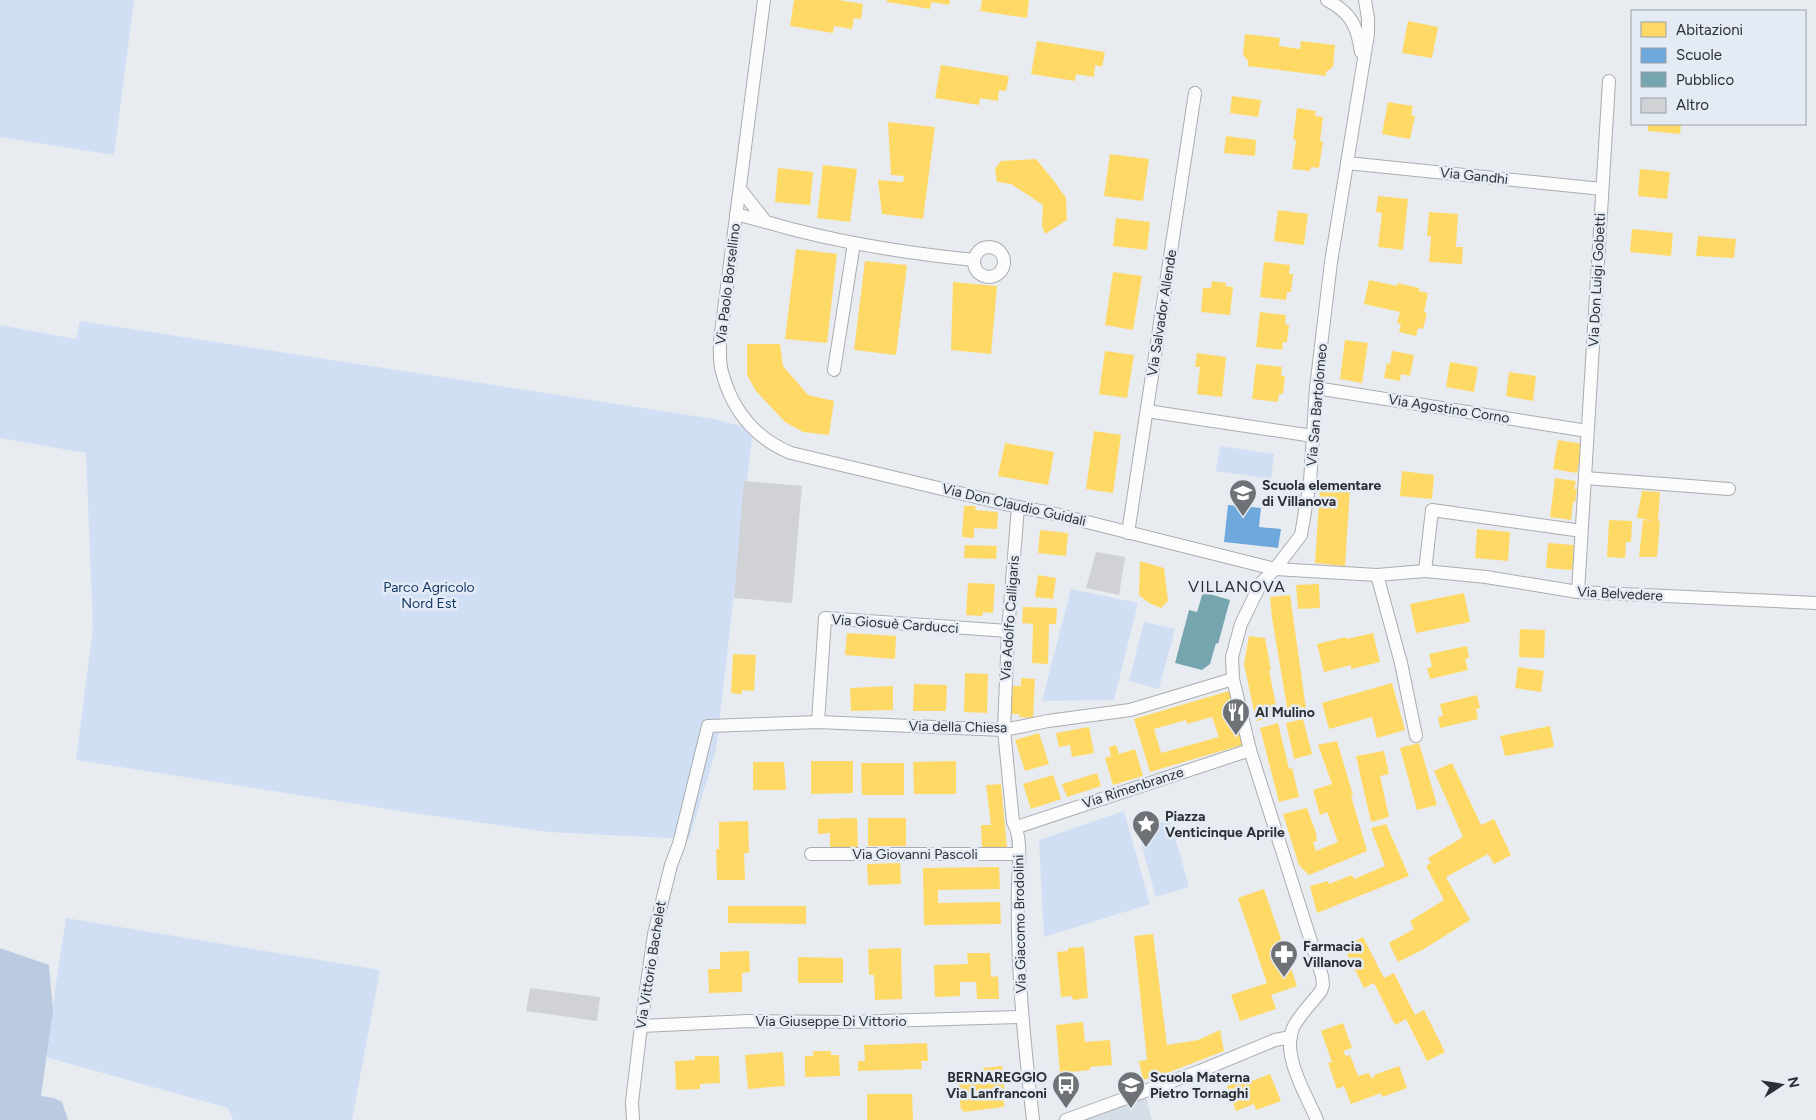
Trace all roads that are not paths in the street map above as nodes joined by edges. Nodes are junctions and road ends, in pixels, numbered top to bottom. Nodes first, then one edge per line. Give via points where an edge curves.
1 (764, 0) edge
2 (1327, 0) edge
3 (1365, 0) edge
4 (1363, 62) junction
5 (1609, 81) dead end
6 (1195, 93) dead end
7 (1347, 163) junction
8 (740, 189) junction
9 (1602, 189) junction
10 (736, 214) junction
11 (766, 222) junction
12 (854, 243) junction
13 (974, 260) dead end
14 (834, 370) dead end
15 (1316, 388) junction
16 (1147, 411) junction
17 (1581, 430) dead end
18 (757, 434) joint
19 (1313, 436) junction
20 (1585, 478) junction
21 (1729, 489) dead end
22 (1018, 507) junction
23 (1575, 530) dead end
24 (1128, 533) junction
25 (1275, 570) junction
26 (1425, 571) junction
27 (1377, 575) junction
28 (1578, 592) junction
29 (1816, 603) edge
30 (1008, 631) junction
31 (1233, 679) junction
32 (818, 722) junction
33 (708, 726) joint
34 (1004, 730) junction
35 (1416, 736) dead end
36 (1250, 750) junction
37 (1016, 827) junction
38 (811, 854) dead end
39 (1019, 854) junction
40 (1022, 1017) junction
41 (641, 1026) junction
42 (1290, 1037) junction
43 (633, 1120) edge
44 (1033, 1120) edge
45 (1066, 1120) edge
46 (1318, 1120) edge

1 - 8 street, Via Paolo Borsellino
2 - 4 street, Via San Bartolomeo via 1354,22
3 - 4 street, Via San Bartolomeo via 1368,34
4 - 7 street, Via San Bartolomeo
5 - 9 street, Via Don Luigi Gobetti
6 - 16 street, Via Salvador Allende
7 - 9 street, Via Gandhi
7 - 15 street, Via San Bartolomeo
8 - 10 street, Via Paolo Borsellino
8 - 11 street, Via Paolo Borsellino
9 - 20 street, Via Don Luigi Gobetti
10 - 11 street, Via Paolo Borsellino
10 - 18 street, Via Paolo Borsellino via 720,341 721,370 731,398
11 - 12 street, Via Paolo Borsellino
12 - 13 street, Via Paolo Borsellino
12 - 14 street
15 - 17 street, Via Agostino Corno
15 - 19 street, Via San Bartolomeo
16 - 19 street
16 - 24 street, Via Salvador Allende
18 - 22 street, Via Don Claudio Guidali via 791,453
19 - 25 street, Via San Bartolomeo via 1310,482 1301,535
20 - 21 street
20 - 28 street, Via Don Luigi Gobetti
22 - 24 street, Via Don Claudio Guidali
22 - 30 street, Via Adolfo Calligaris
23 - 26 street via 1432,510
24 - 25 street, Via Don Claudio Guidali
25 - 27 street, Via Belvedere
25 - 31 street, Via San Bartolomeo via 1261,583 1241,624 1232,657
26 - 27 street, Via Belvedere
26 - 28 street, Via Belvedere
27 - 35 street via 1401,662
28 - 29 street, Via Belvedere
30 - 32 street, Via Giosuè Carducci via 825,618
30 - 34 street, Via Adolfo Calligaris
31 - 34 street, Via della Chiesa via 1130,710
31 - 36 street, Via San Bartolomeo
32 - 33 street, Via della Chiesa
32 - 34 street, Via della Chiesa
33 - 41 street, Via Vittorio Bachelet via 654,934
34 - 37 street, Via Giacomo Brodolini
36 - 37 street, Via Rimenbranze
36 - 42 street, Via San Bartolomeo via 1323,981 1321,991 1296,1022
37 - 39 street, Via Giacomo Brodolini
38 - 39 street, Via Giovanni Pascoli
39 - 40 street, Via Giacomo Brodolini via 1017,929
40 - 41 street, Via Giuseppe Di Vittorio
40 - 44 street, Via Giacomo Brodolini
41 - 43 street, Via Vittorio Bachelet via 632,1102
42 - 45 street
42 - 46 street via 1294,1066

